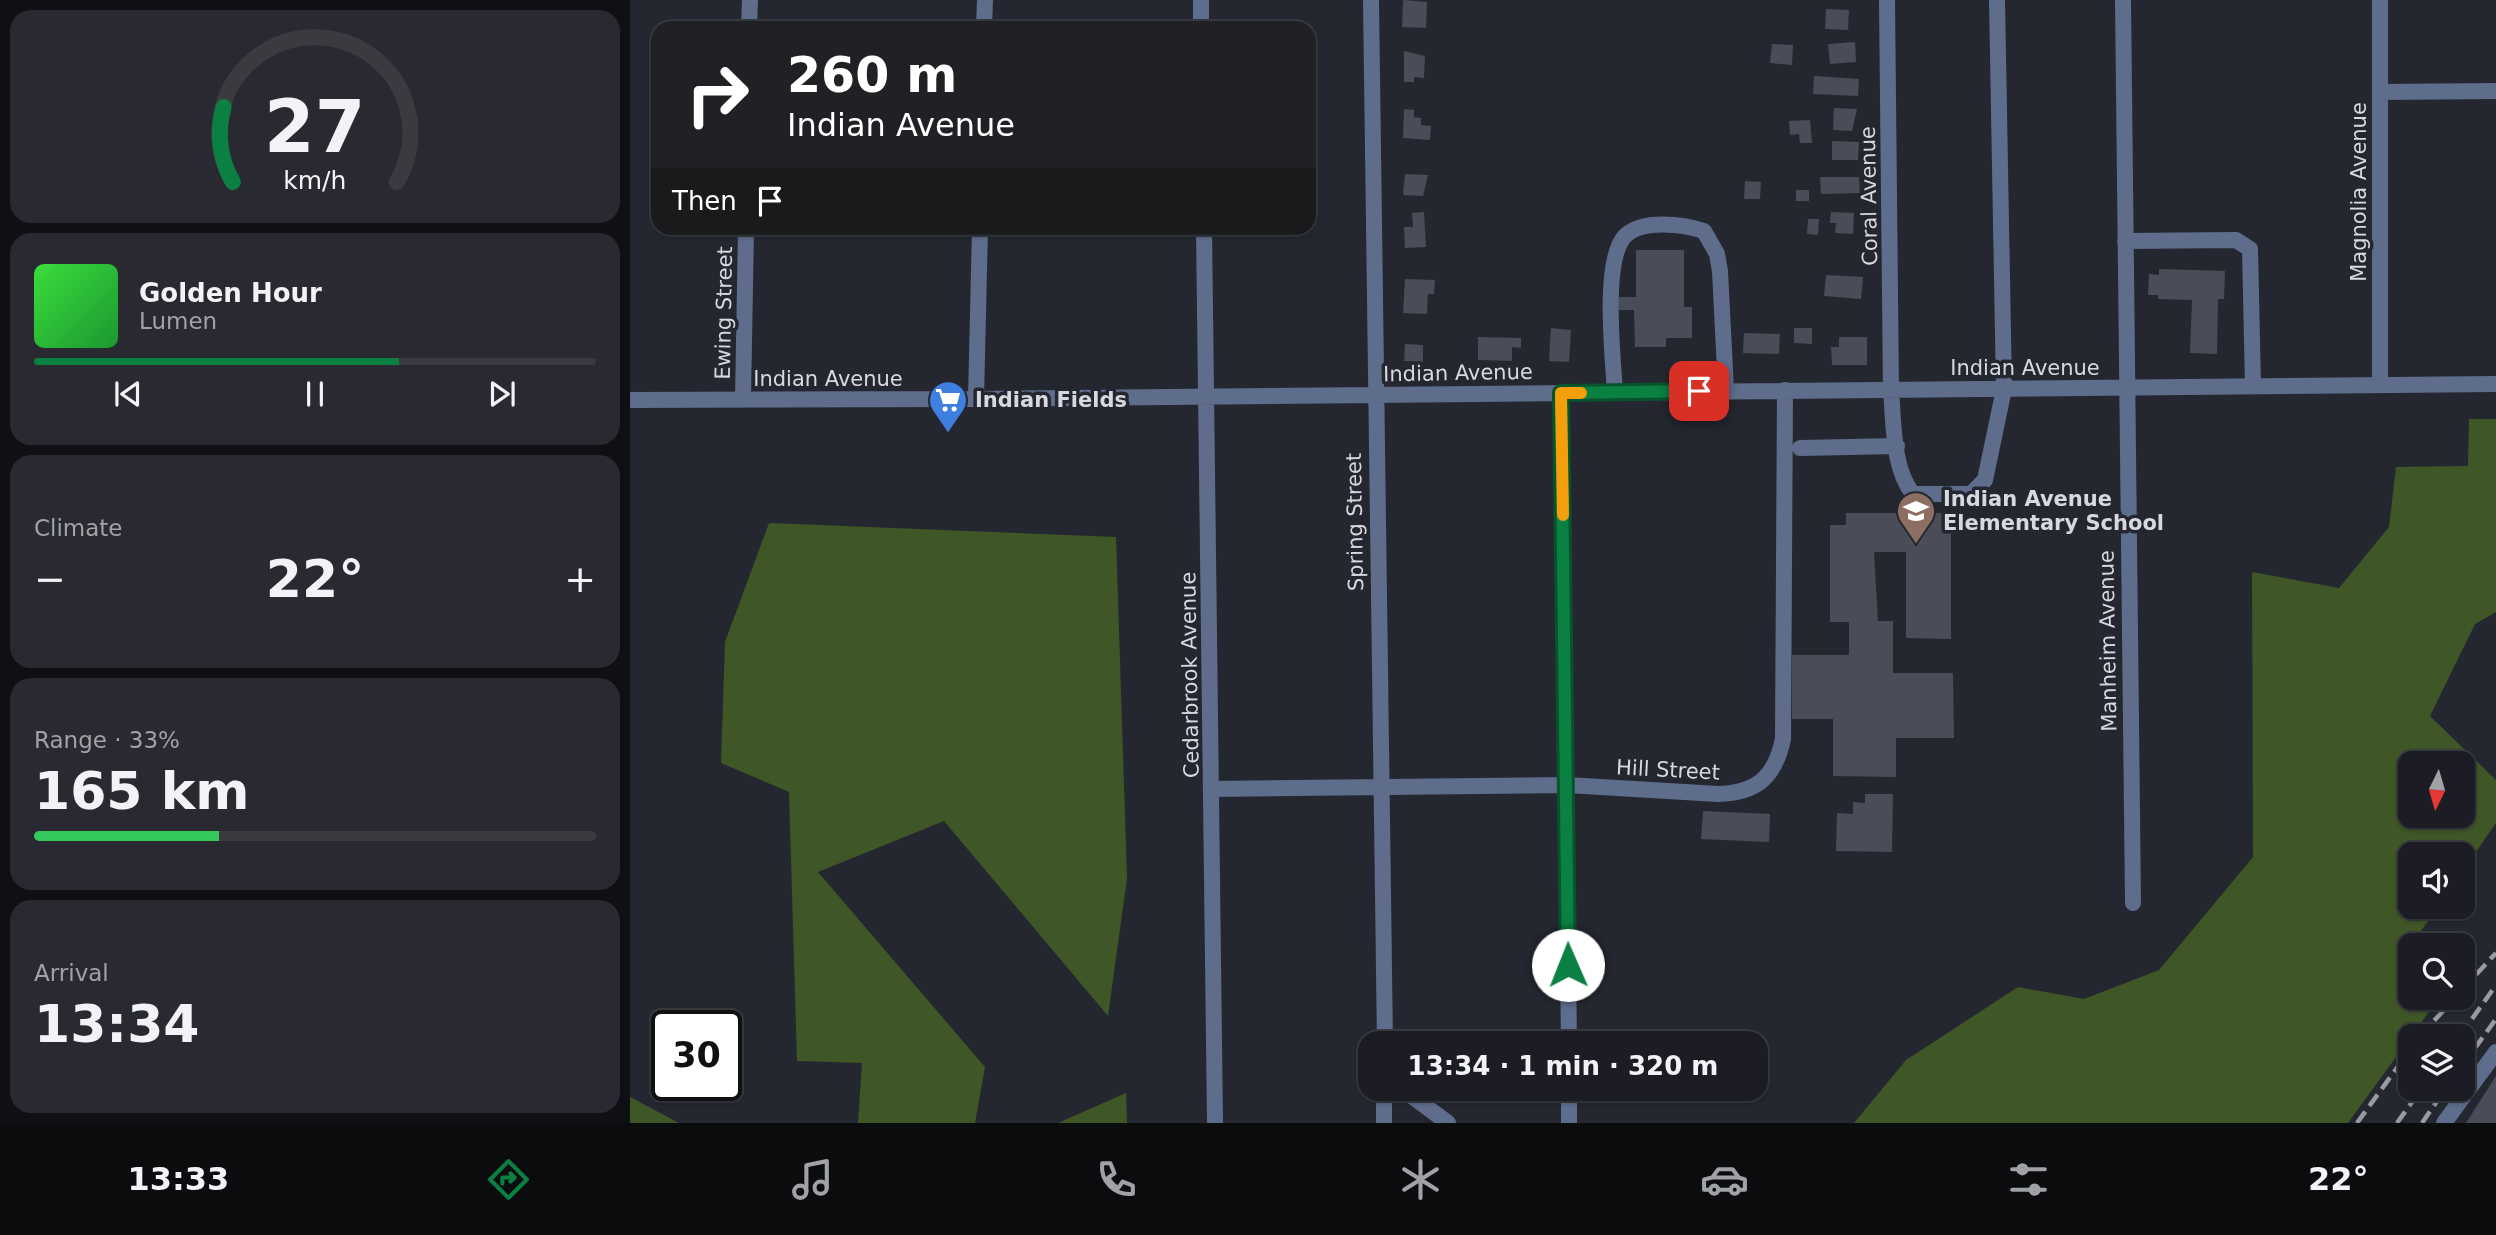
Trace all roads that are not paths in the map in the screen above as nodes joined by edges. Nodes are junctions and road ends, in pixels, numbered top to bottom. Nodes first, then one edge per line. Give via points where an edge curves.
1 (750, 0) edge
2 (985, 0) edge
3 (1201, 0) edge
4 (1371, 0) edge
5 (1887, 0) edge
6 (1997, 0) edge
7 (2123, 0) edge
8 (2380, 0) edge
9 (749, 21) edge
10 (984, 21) edge
11 (1201, 21) edge
12 (2496, 91) edge
13 (2381, 92) junction
14 (746, 235) edge
15 (980, 235) edge
16 (1203, 235) edge
17 (2124, 242) junction
18 (2496, 384) edge
19 (2380, 385) junction
20 (2253, 386) junction
21 (2126, 388) junction
22 (2004, 389) junction
23 (1727, 390) junction
24 (1785, 390) junction
25 (1891, 391) junction
26 (1615, 392) junction
27 (1561, 393) junction
28 (1375, 395) junction
29 (1207, 397) junction
30 (976, 399) junction
31 (630, 400) edge
32 (743, 400) junction
33 (1897, 446) junction
34 (1800, 449) dead end
35 (1566, 785) junction
36 (1381, 787) junction
37 (1213, 789) junction
38 (2133, 903) dead end
39 (1384, 1031) edge
40 (1569, 1031) edge
41 (2496, 1052) edge
42 (1384, 1101) edge
43 (1418, 1101) edge
44 (1569, 1101) edge
45 (1215, 1123) edge
46 (1384, 1123) edge
47 (1448, 1123) edge
48 (1569, 1123) edge
49 (2444, 1123) edge

1 - 9 street
2 - 10 street
3 - 11 street
4 - 28 street, Spring Street
5 - 25 street, Coral Avenue
6 - 22 street
7 - 17 street, Manheim Avenue
8 - 13 street, Magnolia Avenue
12 - 13 street
13 - 19 street, Magnolia Avenue
14 - 32 street, Ewing Street
15 - 30 street
16 - 29 street, Cedarbrook Avenue
17 - 20 street via 2245,243 2250,249
17 - 21 street, Manheim Avenue
18 - 19 street, Indian Avenue
19 - 20 street, Indian Avenue
20 - 21 street, Indian Avenue
21 - 22 street, Indian Avenue
21 - 38 street, Manheim Avenue
22 - 25 street, Indian Avenue
22 - 33 street, Coral Avenue via 1985,480 1971,494 1913,494 1905,483
23 - 24 street, Indian Avenue
23 - 26 street, Indian Avenue
23 - 26 street via 1717,254 1704,231 1665,226 1637,228 1624,237 1617,251 1611,295
24 - 25 street, Indian Avenue
24 - 35 street, Hill Street via 1783,739 1772,772 1762,783 1736,794
25 - 33 street, Coral Avenue
26 - 27 street, Indian Avenue
27 - 28 street, Indian Avenue
27 - 35 street
28 - 29 street, Indian Avenue
28 - 36 street, Spring Street
29 - 30 street, Indian Avenue
29 - 37 street, Cedarbrook Avenue
30 - 32 street, Indian Avenue
31 - 32 street, Indian Avenue
33 - 34 street
35 - 36 street, Hill Street
35 - 40 street
36 - 37 street, Hill Street
36 - 39 street, Spring Street
37 - 45 street, Cedarbrook Avenue
41 - 49 street
42 - 46 street
43 - 47 street
44 - 48 street

